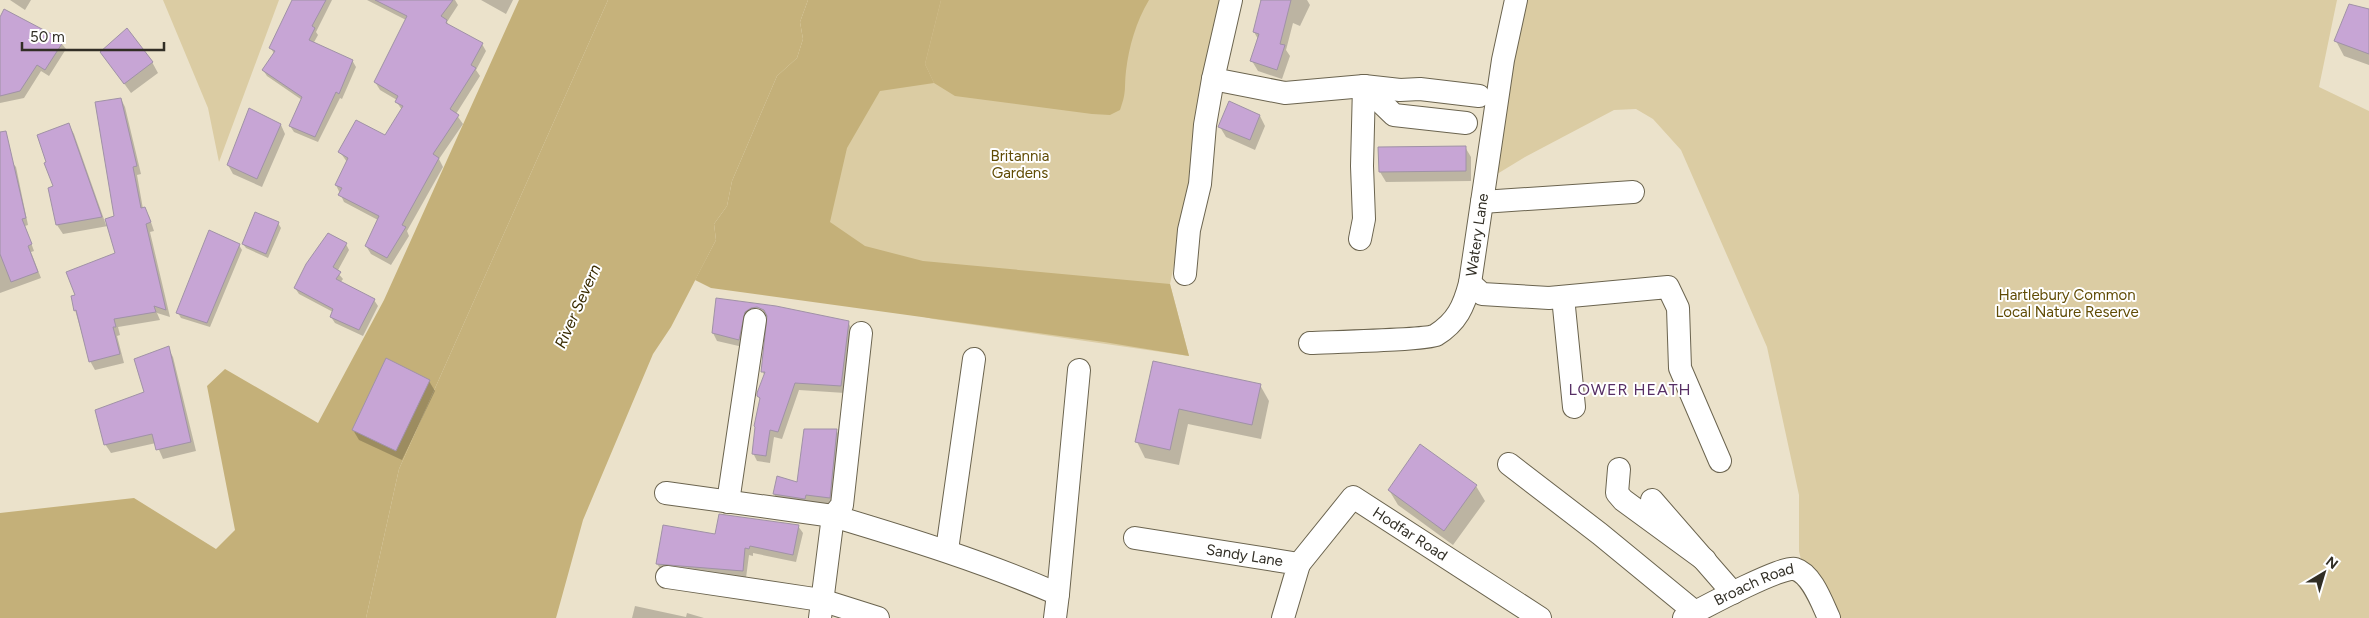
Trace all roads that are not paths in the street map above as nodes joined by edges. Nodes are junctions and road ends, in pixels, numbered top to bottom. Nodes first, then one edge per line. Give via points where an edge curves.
1 (1231, 0) edge
2 (1516, 0) edge
3 (1213, 78) junction
4 (1364, 86) junction
5 (1479, 96) dead end
6 (1466, 123) dead end
7 (1633, 192) dead end
8 (1482, 202) junction
9 (1360, 239) dead end
10 (1185, 274) dead end
11 (1470, 283) junction
12 (1563, 297) junction
13 (755, 320) dead end
14 (861, 333) dead end
15 (1310, 343) dead end
16 (974, 359) dead end
17 (1079, 370) dead end
18 (1574, 407) dead end
19 (1720, 461) dead end
20 (1510, 464) dead end
21 (1619, 469) dead end
22 (666, 493) dead end
23 (1652, 500) dead end
24 (728, 502) junction
25 (833, 516) junction
26 (1135, 538) dead end
27 (947, 550) junction
28 (1705, 560) junction
29 (1299, 564) junction
30 (667, 577) dead end
31 (1733, 593) junction
32 (1058, 594) junction
33 (820, 609) edge
34 (1690, 615) edge
35 (878, 618) edge
36 (1055, 618) edge
37 (1283, 618) edge
38 (1540, 618) edge
39 (1829, 618) edge

1 - 3 street
2 - 8 street, Watery Lane via 1503,60
3 - 4 street via 1285,93
3 - 10 street
4 - 5 street
4 - 6 street via 1394,114
4 - 9 street via 1364,219
7 - 8 street
8 - 11 street, Watery Lane
11 - 12 street via 1482,294
11 - 15 street, Watery Lane via 1464,306 1454,321 1434,336
12 - 18 street
12 - 19 street via 1668,287 1678,308 1680,368
13 - 24 street
14 - 25 street via 842,505
16 - 27 street
17 - 32 street
20 - 34 street via 1600,534
21 - 28 street via 1617,493 1623,500
22 - 24 street
23 - 28 street
24 - 25 street
25 - 27 street
25 - 33 street
26 - 29 street, Sandy Lane
27 - 32 street
28 - 31 street
29 - 37 street, Sandy Lane
29 - 38 street, Hodfar Road via 1353,497
30 - 33 street
31 - 34 street, Broach Road
31 - 39 street, Broach Road via 1790,568 1798,569 1816,587
32 - 36 street
33 - 35 street

